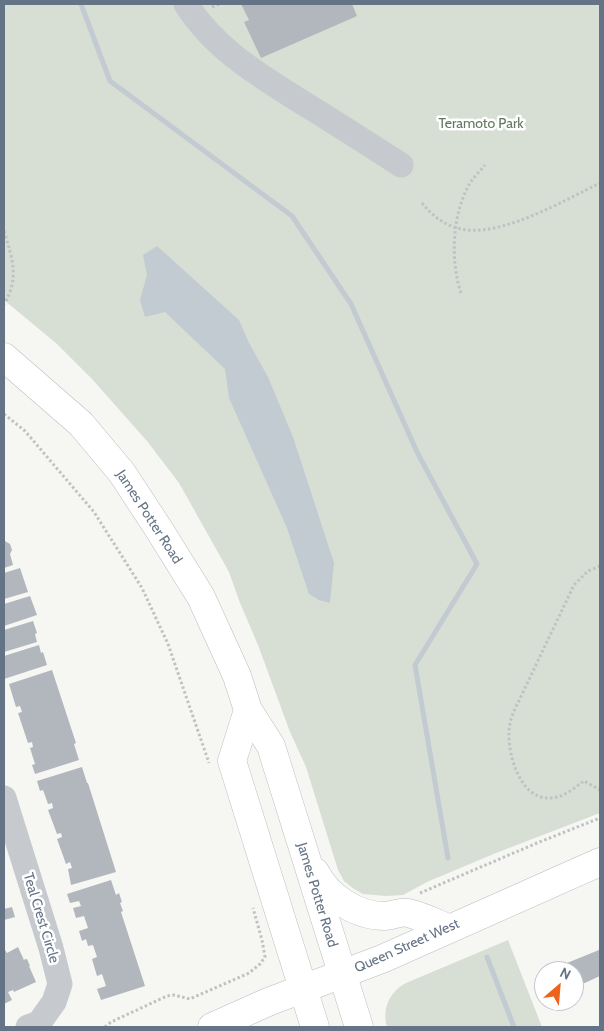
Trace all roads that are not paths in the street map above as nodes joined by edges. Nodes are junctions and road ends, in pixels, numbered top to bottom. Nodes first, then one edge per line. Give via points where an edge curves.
1 (186, 4) edge
2 (401, 165) dead end
3 (4, 357) edge
4 (248, 710) junction
5 (4, 798) edge
6 (304, 851) junction
7 (600, 862) edge
8 (448, 928) junction
9 (342, 974) junction
10 (303, 989) junction
11 (28, 1027) edge
12 (212, 1027) edge
13 (315, 1027) edge
14 (359, 1027) edge

1 - 2 street via 213,39 258,75
3 - 4 main road, James Potter Road via 81,424 122,473 201,598 233,667
4 - 6 main road, James Potter Road via 271,746
4 - 10 main road via 232,761
5 - 11 street, Teal Crest Circle via 60,984 54,1002 39,1023
6 - 8 main road via 326,890 337,900 377,915 406,912
6 - 9 main road, James Potter Road
7 - 8 main road, Queen Street West
8 - 9 main road, Queen Street West
9 - 10 main road, Queen Street West
9 - 14 main road, James Potter Road
10 - 12 main road, Queen Street West
10 - 13 main road

